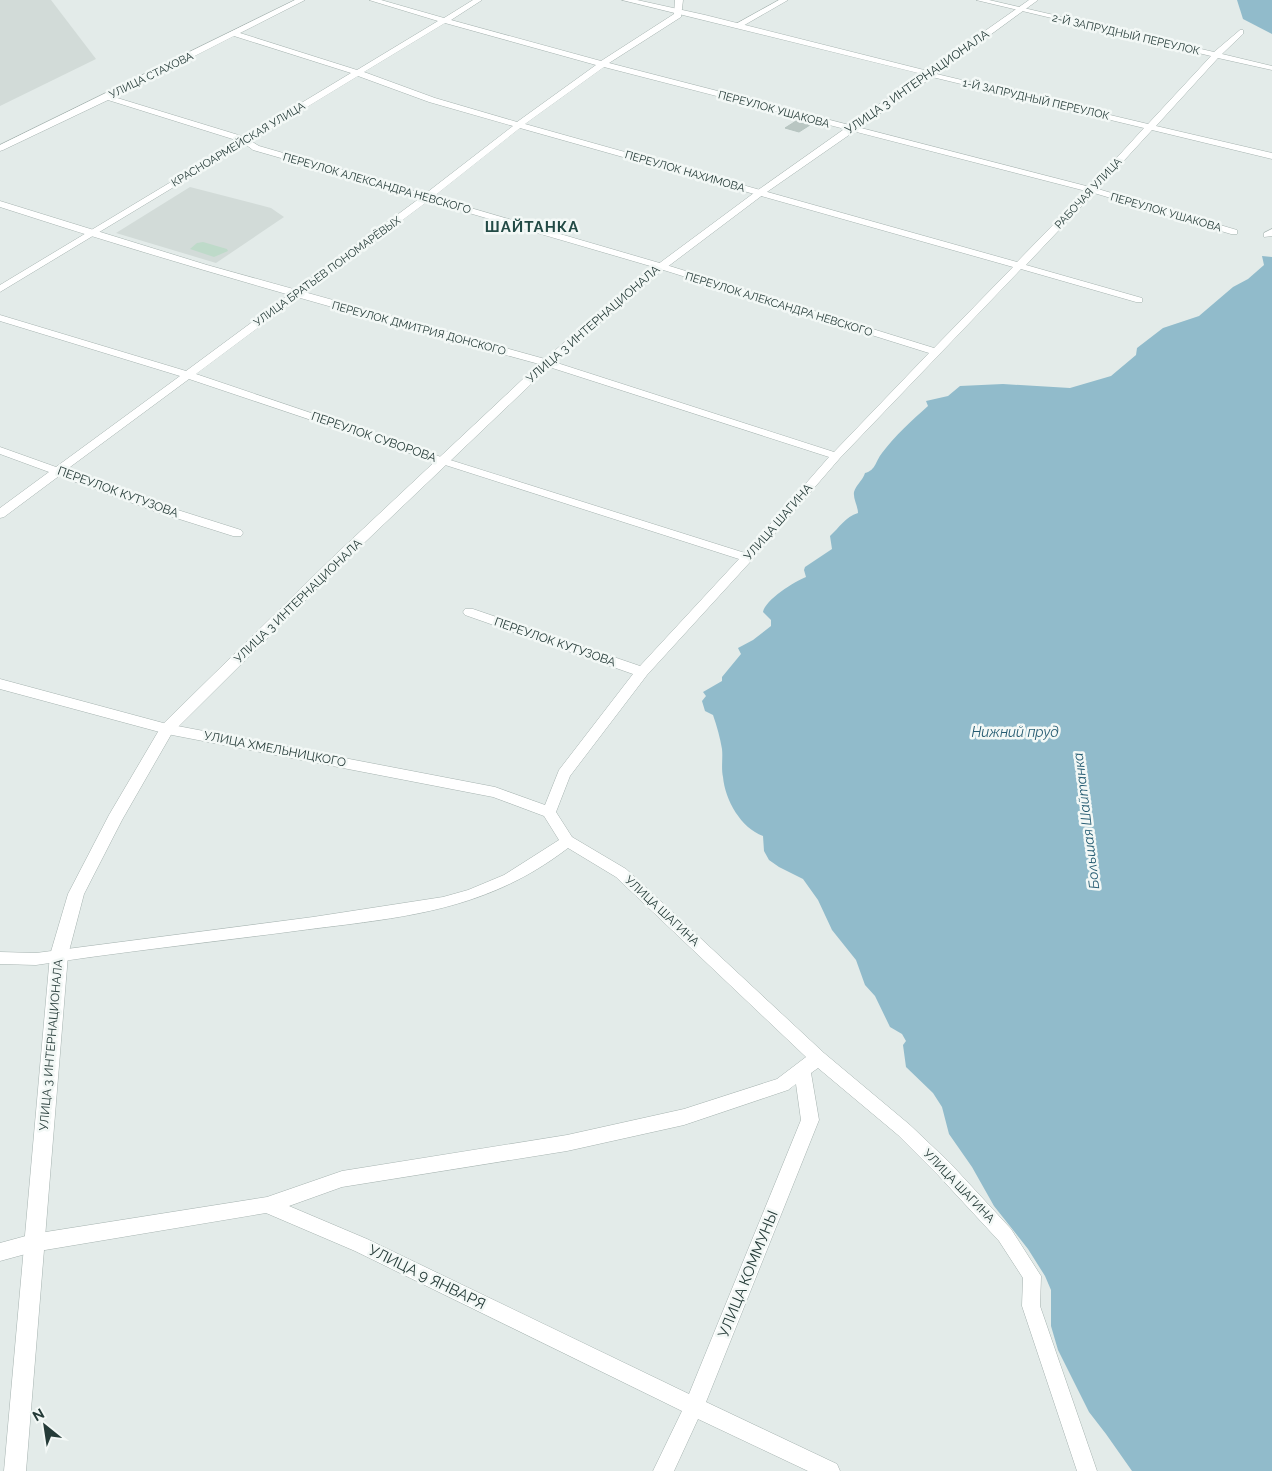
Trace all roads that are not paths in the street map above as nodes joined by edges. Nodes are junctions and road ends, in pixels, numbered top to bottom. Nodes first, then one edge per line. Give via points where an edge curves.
1 (301, 0) edge
2 (373, 0) edge
3 (478, 0) edge
4 (626, 0) edge
5 (679, 0) edge
6 (784, 0) edge
7 (980, 0) edge
8 (1034, 0) edge
9 (1022, 9) junction
10 (679, 11) junction
11 (445, 19) junction
12 (738, 25) junction
13 (1240, 32) dead end
14 (234, 34) junction
15 (1216, 55) junction
16 (604, 63) junction
17 (1272, 68) edge
18 (356, 72) junction
19 (931, 74) junction
20 (107, 97) junction
21 (520, 124) junction
22 (1150, 126) junction
23 (849, 130) junction
24 (244, 140) junction
25 (0, 148) edge
26 (1272, 156) edge
27 (1092, 190) junction
28 (761, 192) junction
29 (426, 198) junction
30 (0, 204) edge
31 (1234, 232) dead end
32 (90, 234) junction
33 (660, 266) junction
34 (1020, 266) junction
35 (0, 289) edge
36 (294, 294) junction
37 (1138, 300) dead end
38 (0, 318) edge
39 (935, 352) junction
40 (547, 363) junction
41 (186, 374) junction
42 (0, 450) edge
43 (836, 456) junction
44 (443, 461) junction
45 (58, 470) junction
46 (0, 514) edge
47 (237, 533) dead end
48 (747, 558) junction
49 (470, 612) dead end
50 (642, 672) junction
51 (0, 684) edge
52 (167, 728) junction
53 (549, 812) junction
54 (567, 841) junction
55 (59, 955) junction
56 (0, 958) edge
57 (818, 1058) junction
58 (802, 1071) junction
59 (267, 1205) junction
60 (33, 1243) junction
61 (0, 1252) edge
62 (694, 1407) junction
63 (15, 1471) edge
64 (663, 1471) edge
65 (830, 1471) edge
66 (1087, 1471) edge

1 - 14 street, УЛИЦА СТАХОВА
2 - 11 street, ПЕРЕУЛОК УШАКОВА
3 - 11 street, КРАСНОАРМЕЙСКАЯ УЛИЦА
4 - 10 street, 1-Й ЗАПРУДНЫЙ ПЕРЕУЛОК
5 - 10 street
6 - 12 street
7 - 9 street, 2-Й ЗАПРУДНЫЙ ПЕРЕУЛОК
8 - 9 street, УЛИЦА 3 ИНТЕРНАЦИОНАЛА
9 - 15 street, 2-Й ЗАПРУДНЫЙ ПЕРЕУЛОК
9 - 19 street, УЛИЦА 3 ИНТЕРНАЦИОНАЛА
10 - 12 street, 1-Й ЗАПРУДНЫЙ ПЕРЕУЛОК
10 - 16 street, УЛИЦА БРАТЬЕВ ПОНОМАРЁВЫХ
11 - 16 street, ПЕРЕУЛОК УШАКОВА
11 - 18 street, КРАСНОАРМЕЙСКАЯ УЛИЦА
12 - 19 street, 1-Й ЗАПРУДНЫЙ ПЕРЕУЛОК
13 - 15 street, РАБОЧАЯ УЛИЦА
14 - 18 street, ПЕРЕУЛОК НАХИМОВА
14 - 20 street, УЛИЦА СТАХОВА
15 - 17 street, 2-Й ЗАПРУДНЫЙ ПЕРЕУЛОК
15 - 22 street, РАБОЧАЯ УЛИЦА
16 - 21 street, УЛИЦА БРАТЬЕВ ПОНОМАРЁВЫХ
16 - 23 street, ПЕРЕУЛОК УШАКОВА
18 - 21 street, ПЕРЕУЛОК НАХИМОВА via 432,100
18 - 24 street, КРАСНОАРМЕЙСКАЯ УЛИЦА
19 - 22 street, 1-Й ЗАПРУДНЫЙ ПЕРЕУЛОК
19 - 23 street, УЛИЦА 3 ИНТЕРНАЦИОНАЛА
20 - 24 street, ПЕРЕУЛОК АЛЕКСАНДРА НЕВСКОГО
20 - 25 street, УЛИЦА СТАХОВА
21 - 28 street, ПЕРЕУЛОК НАХИМОВА
21 - 29 street, УЛИЦА БРАТЬЕВ ПОНОМАРЁВЫХ
22 - 26 street, 1-Й ЗАПРУДНЫЙ ПЕРЕУЛОК
22 - 27 street, РАБОЧАЯ УЛИЦА
23 - 27 street, ПЕРЕУЛОК УШАКОВА
23 - 28 street, УЛИЦА 3 ИНТЕРНАЦИОНАЛА
24 - 29 street, ПЕРЕУЛОК АЛЕКСАНДРА НЕВСКОГО via 274,154
24 - 32 street, КРАСНОАРМЕЙСКАЯ УЛИЦА
27 - 31 street, ПЕРЕУЛОК УШАКОВА
27 - 34 street, РАБОЧАЯ УЛИЦА
28 - 33 street, УЛИЦА 3 ИНТЕРНАЦИОНАЛА
28 - 34 street, ПЕРЕУЛОК НАХИМОВА
29 - 33 street, ПЕРЕУЛОК АЛЕКСАНДРА НЕВСКОГО
29 - 36 street, УЛИЦА БРАТЬЕВ ПОНОМАРЁВЫХ
30 - 32 street, ПЕРЕУЛОК ДМИТРИЯ ДОНСКОГО
32 - 35 street, КРАСНОАРМЕЙСКАЯ УЛИЦА
32 - 36 street, ПЕРЕУЛОК ДМИТРИЯ ДОНСКОГО
33 - 39 street, ПЕРЕУЛОК АЛЕКСАНДРА НЕВСКОГО
33 - 40 street, УЛИЦА 3 ИНТЕРНАЦИОНАЛА
34 - 37 street, ПЕРЕУЛОК НАХИМОВА
34 - 39 street, РАБОЧАЯ УЛИЦА
36 - 40 street, ПЕРЕУЛОК ДМИТРИЯ ДОНСКОГО
36 - 41 street, УЛИЦА БРАТЬЕВ ПОНОМАРЁВЫХ
38 - 41 street, ПЕРЕУЛОК СУВОРОВА
39 - 43 street, УЛИЦА ШАГИНА
40 - 43 street, ПЕРЕУЛОК ДМИТРИЯ ДОНСКОГО
40 - 44 street, УЛИЦА 3 ИНТЕРНАЦИОНАЛА
41 - 44 street, ПЕРЕУЛОК СУВОРОВА
41 - 45 street, УЛИЦА БРАТЬЕВ ПОНОМАРЁВЫХ
42 - 45 street, ПЕРЕУЛОК КУТУЗОВА
43 - 48 street, УЛИЦА ШАГИНА
44 - 48 street, ПЕРЕУЛОК СУВОРОВА
44 - 52 street, УЛИЦА 3 ИНТЕРНАЦИОНАЛА
45 - 46 street, УЛИЦА БРАТЬЕВ ПОНОМАРЁВЫХ
45 - 47 street, ПЕРЕУЛОК КУТУЗОВА via 158,508
48 - 50 street, УЛИЦА ШАГИНА
49 - 50 street, ПЕРЕУЛОК КУТУЗОВА
50 - 53 street, УЛИЦА ШАГИНА via 564,774
51 - 52 street, УЛИЦА ХМЕЛЬНИЦКОГО
52 - 53 street, УЛИЦА ХМЕЛЬНИЦКОГО via 495,792
52 - 55 street, УЛИЦА 3 ИНТЕРНАЦИОНАЛА via 76,894
53 - 54 street, УЛИЦА ШАГИНА
54 - 55 street via 544,860 471,896 313,923
54 - 57 street, УЛИЦА ШАГИНА via 622,873
55 - 56 street via 36,959
55 - 60 street, УЛИЦА 3 ИНТЕРНАЦИОНАЛА
57 - 58 street
57 - 66 street, УЛИЦА ШАГИНА via 904,1130 944,1169 1005,1235 1032,1276 1031,1306
58 - 59 street via 782,1085 684,1117 567,1143 342,1179
58 - 62 street, УЛИЦА КОММУНЫ via 810,1120
59 - 60 street
59 - 62 street, УЛИЦА 9 ЯНВАРЯ via 361,1245
60 - 61 street
60 - 63 street, УЛИЦА 3 ИНТЕРНАЦИОНАЛА
62 - 64 street, УЛИЦА КОММУНЫ
62 - 65 street, УЛИЦА 9 ЯНВАРЯ

